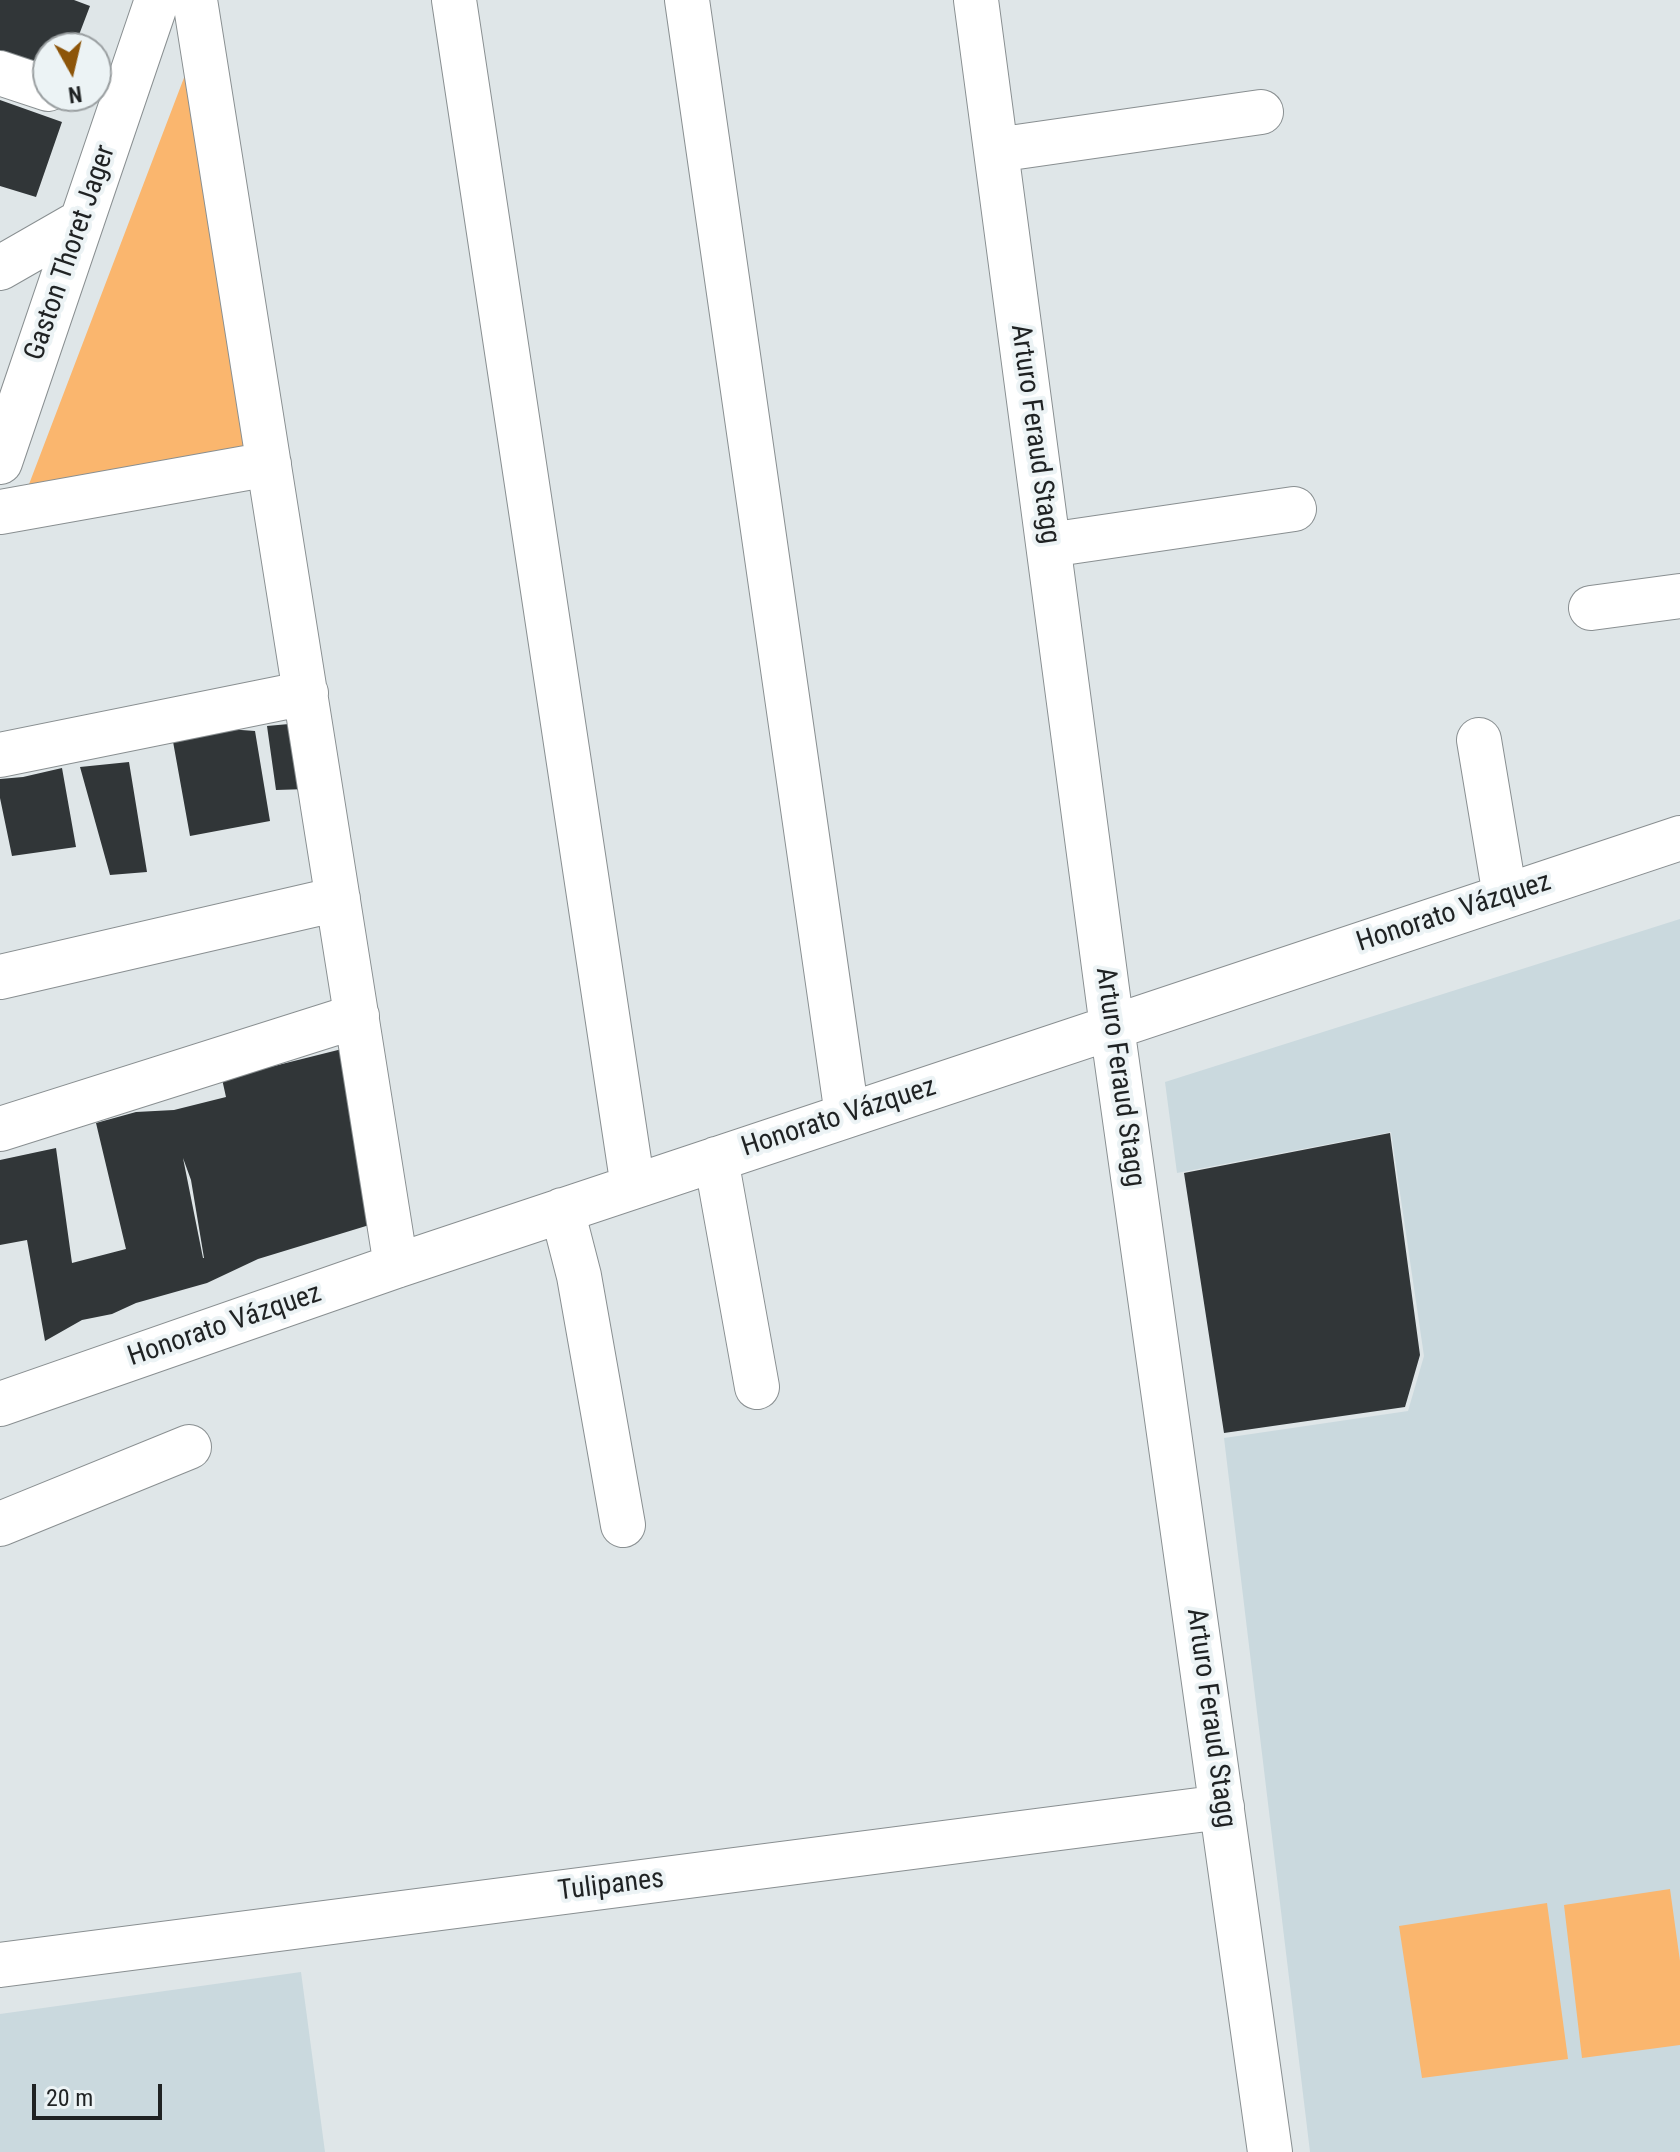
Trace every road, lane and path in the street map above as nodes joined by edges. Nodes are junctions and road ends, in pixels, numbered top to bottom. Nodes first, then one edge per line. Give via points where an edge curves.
1 (157, 0) edge
2 (195, 0) edge
3 (454, 0) edge
4 (687, 0) edge
5 (976, 0) edge
6 (0, 73) edge
7 (32, 84) edge
8 (1261, 112) dead end
9 (996, 150) junction
10 (82, 221) junction
11 (0, 268) edge
12 (0, 369) edge
13 (17, 410) junction
14 (0, 462) edge
15 (269, 464) junction
16 (1294, 509) dead end
17 (0, 512) edge
18 (1049, 545) junction
19 (1680, 596) edge
20 (1591, 608) dead end
21 (306, 693) junction
22 (1479, 740) dead end
23 (0, 755) edge
24 (1680, 838) edge
25 (1505, 896) junction
26 (338, 899) junction
27 (0, 977) edge
28 (357, 1016) junction
29 (1112, 1027) junction
30 (847, 1115) junction
31 (0, 1129) edge
32 (716, 1159) junction
33 (633, 1187) junction
34 (562, 1210) junction
35 (396, 1266) junction
36 (757, 1387) dead end
37 (0, 1404) edge
38 (189, 1447) dead end
39 (0, 1524) edge
40 (623, 1525) dead end
41 (1222, 1807) junction
42 (0, 1965) edge
43 (1270, 2152) edge

1 - 10 street, Gaston Thoret Jager
2 - 15 street
3 - 33 street
4 - 30 street
5 - 9 street, Arturo Feraud Stagg
6 - 7 street
8 - 9 street
9 - 18 street, Arturo Feraud Stagg
10 - 11 street
10 - 13 street, Gaston Thoret Jager
12 - 13 street
13 - 14 street, Gaston Thoret Jager
15 - 17 street
15 - 21 street
16 - 18 street
18 - 29 street, Arturo Feraud Stagg
19 - 20 street
21 - 23 street
21 - 26 street
22 - 25 street
24 - 25 street, Honorato Vázquez
25 - 29 street, Honorato Vázquez
26 - 27 street
26 - 28 street
28 - 31 street
28 - 35 street
29 - 30 street, Honorato Vázquez
29 - 41 street, Arturo Feraud Stagg
30 - 32 street, Honorato Vázquez
32 - 33 street, Honorato Vázquez
32 - 36 street
33 - 34 street, Honorato Vázquez
34 - 35 street, Honorato Vázquez
34 - 40 street via 579,1276
35 - 37 street, Honorato Vázquez
38 - 39 street
41 - 42 street, Tulipanes
41 - 43 street, Arturo Feraud Stagg

